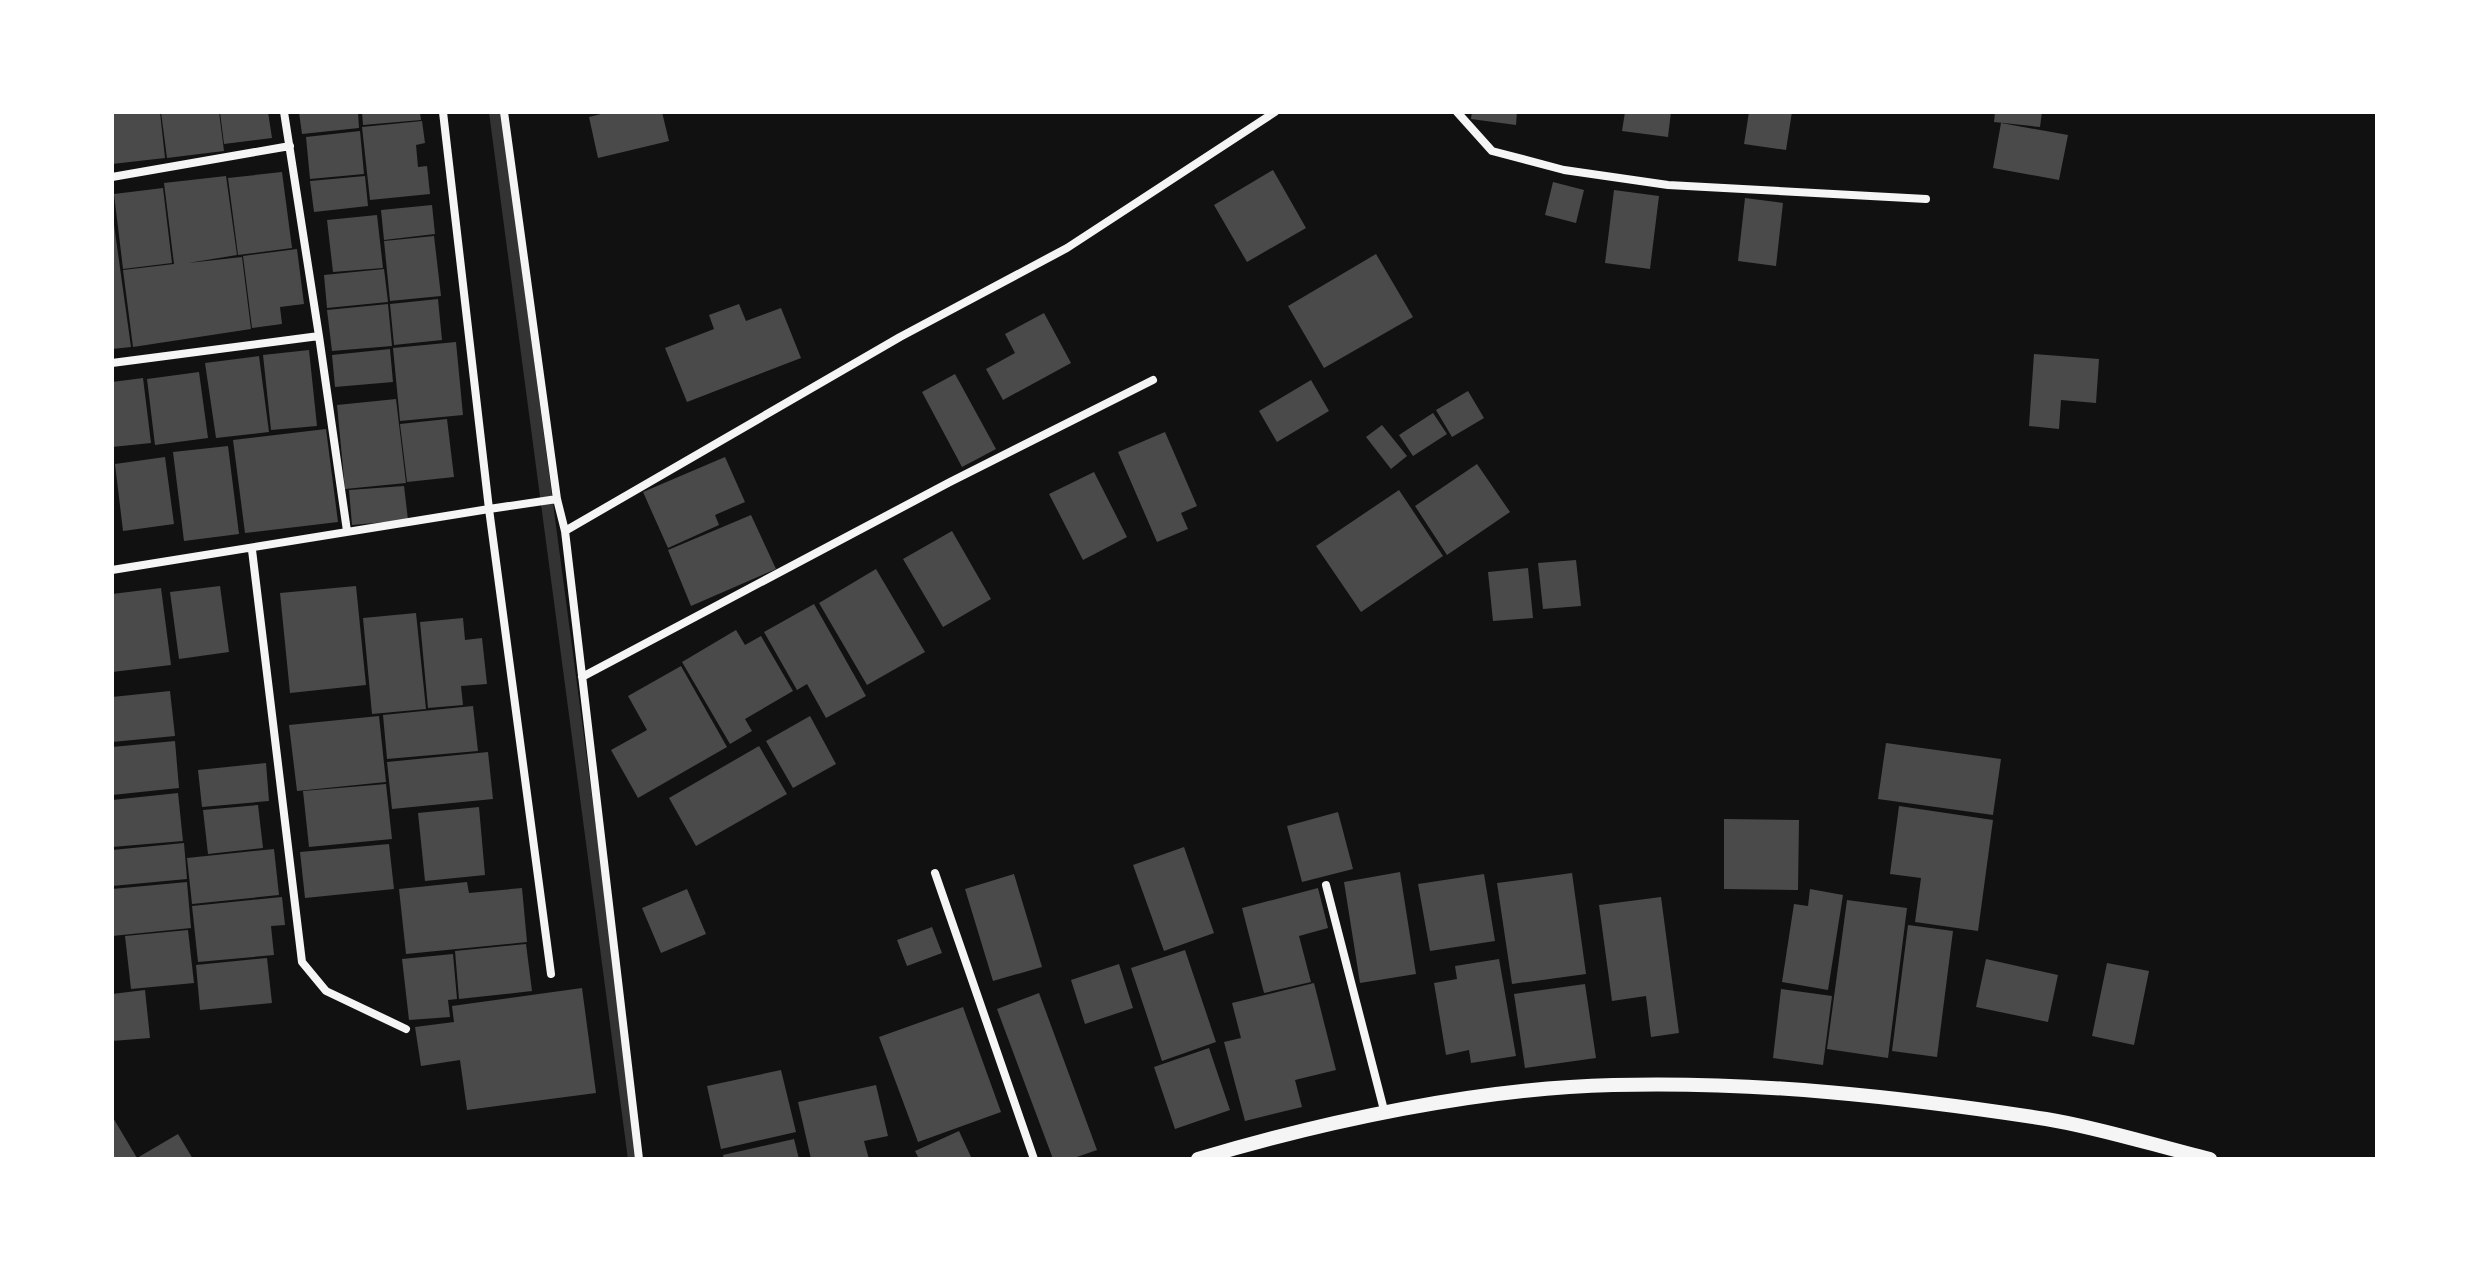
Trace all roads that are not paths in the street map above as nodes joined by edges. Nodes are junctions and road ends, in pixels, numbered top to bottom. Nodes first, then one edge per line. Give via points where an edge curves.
1 (284, 112) edge
2 (443, 112) edge
3 (504, 112) edge
4 (1275, 112) edge
5 (1457, 112) edge
6 (290, 146) junction
7 (112, 177) edge
8 (1926, 199) dead end
9 (319, 336) junction
10 (112, 363) edge
11 (1153, 380) dead end
12 (553, 500) junction
13 (489, 509) junction
14 (347, 531) junction
15 (565, 531) junction
16 (252, 550) junction
17 (112, 570) edge
18 (582, 677) junction
19 (935, 873) dead end
20 (1326, 885) dead end
21 (551, 974) dead end
22 (406, 1029) dead end
23 (1385, 1114) junction
24 (639, 1159) edge
25 (1034, 1159) edge
26 (1198, 1159) edge
27 (2210, 1159) edge

1 - 6 street
2 - 13 street
3 - 12 street
4 - 15 street via 1067,248 887,344
5 - 8 street via 1492,151 1564,170 1668,185
6 - 7 street
6 - 9 street
9 - 10 street
9 - 14 street
11 - 18 street
12 - 13 street
12 - 15 street
13 - 14 street
13 - 21 street
14 - 16 street
15 - 18 street
16 - 17 street
16 - 22 street via 302,962 326,991
18 - 24 street
19 - 25 street
20 - 23 street
23 - 26 street via 1293,1130
23 - 27 street via 1501,1094 1610,1085 1782,1087 2048,1120

